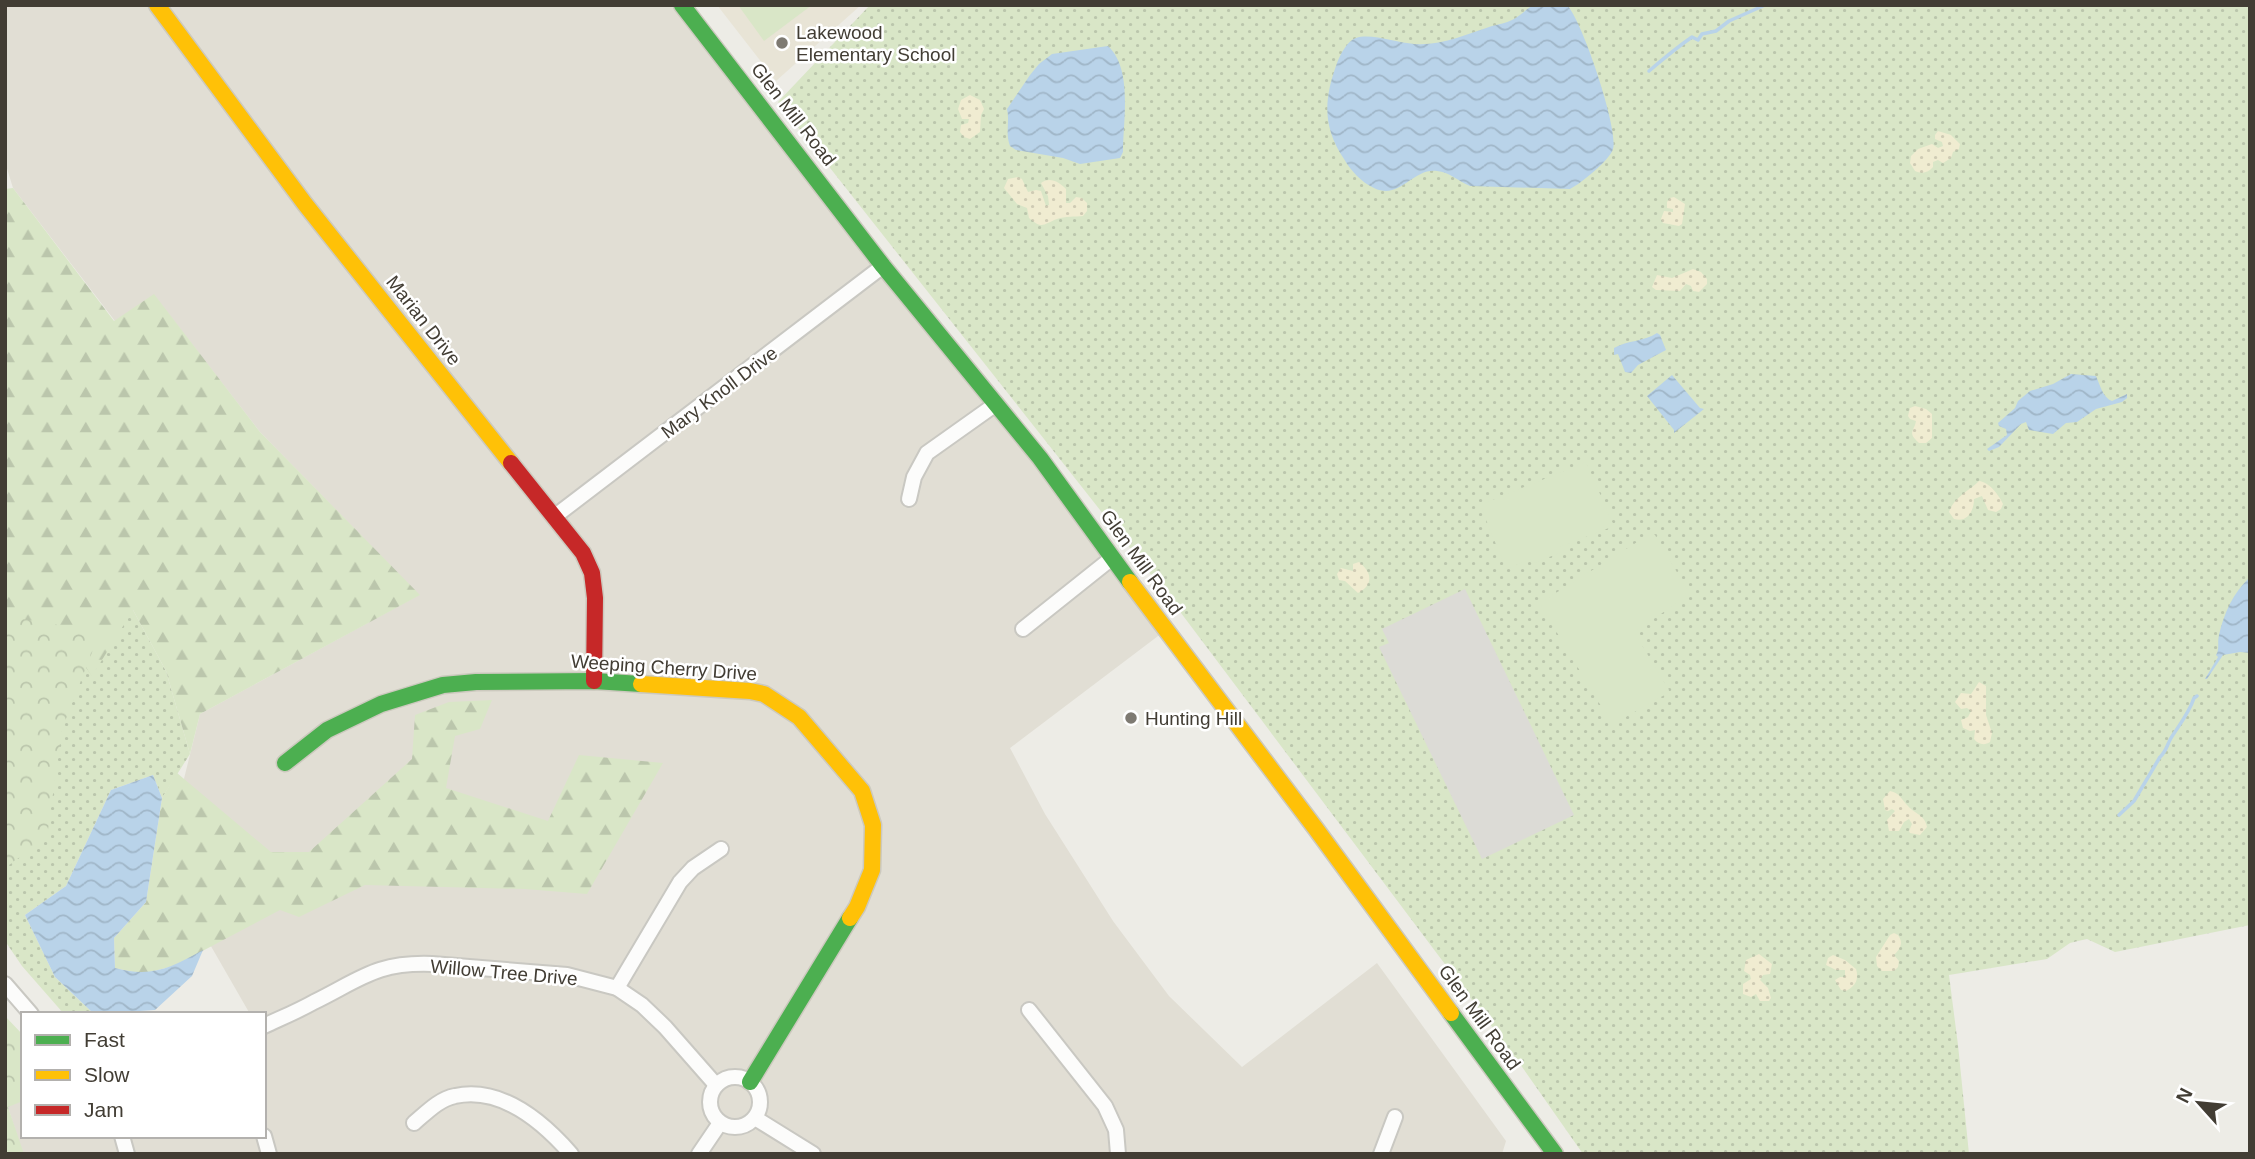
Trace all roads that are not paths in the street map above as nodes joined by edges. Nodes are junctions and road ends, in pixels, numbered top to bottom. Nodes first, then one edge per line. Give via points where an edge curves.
1 (157, 5) edge
2 (682, 5) edge
3 (883, 266) junction
4 (996, 404) junction
5 (909, 499) dead end
6 (554, 517) junction
7 (1112, 558) junction
8 (1023, 629) dead end
9 (594, 681) junction
10 (285, 763) dead end
11 (721, 849) dead end
12 (5, 984) edge
13 (617, 988) junction
14 (1029, 1010) dead end
15 (29, 1012) edge
16 (266, 1025) edge
17 (750, 1082) junction
18 (716, 1085) junction
19 (1395, 1117) dead end
20 (755, 1118) junction
21 (414, 1122) dead end
22 (720, 1123) junction
23 (571, 1154) edge
24 (699, 1154) edge
25 (813, 1154) edge
26 (1118, 1154) edge
27 (1381, 1154) edge
28 (1555, 1154) edge

1 - 6 street, Marian Drive via 305,204
2 - 3 street, Glen Mill Road
3 - 4 street, Glen Mill Road
3 - 6 street, Mary Knoll Drive
4 - 5 street via 927,453
4 - 7 street, Glen Mill Road
6 - 9 street, Marian Drive via 583,553 592,573 596,598
7 - 8 street
7 - 28 street, Glen Mill Road
9 - 10 street, Weeping Cherry Drive via 443,685 381,704 327,730
9 - 17 street, Weeping Cherry Drive via 764,694 799,717 862,791 873,825 872,870 857,907
11 - 13 street via 693,867 680,882
12 - 15 street
13 - 16 street, Willow Tree Drive via 567,975 411,964 359,977
13 - 18 street, Willow Tree Drive via 665,1027
14 - 26 street via 1105,1106 1116,1130
17 - 18 street via 729,1077
17 - 20 street via 760,1103
18 - 22 street via 709,1100
19 - 27 street
20 - 22 street via 735,1128
20 - 25 street
21 - 23 street via 454,1096 485,1097 536,1118
22 - 24 street

